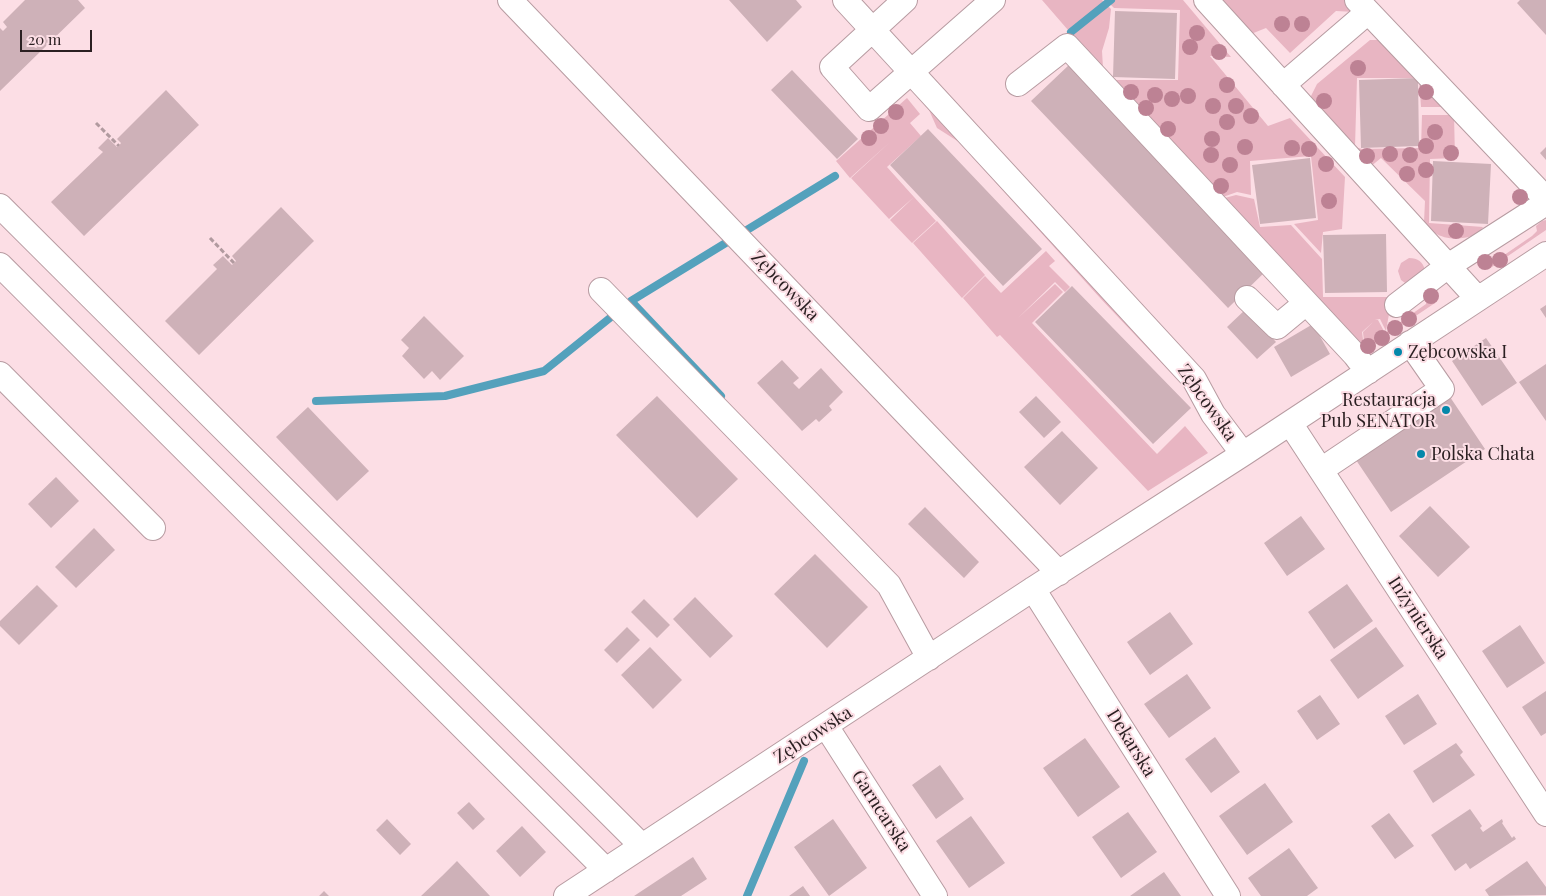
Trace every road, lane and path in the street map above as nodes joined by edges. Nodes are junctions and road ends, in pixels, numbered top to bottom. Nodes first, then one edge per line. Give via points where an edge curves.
1 (510, 0) edge
2 (845, 0) edge
3 (905, 0) edge
4 (993, 0) edge
5 (1206, 0) edge
6 (1362, 6) edge
7 (872, 30) junction
8 (910, 71) junction
9 (1018, 84) dead end
10 (1283, 85) junction
11 (96, 123) dead end
12 (119, 146) dead end
13 (1546, 201) edge
14 (0, 206) edge
15 (210, 238) dead end
16 (1546, 254) edge
17 (234, 263) dead end
18 (0, 265) edge
19 (1448, 266) junction
20 (601, 290) dead end
21 (1248, 298) dead end
22 (1478, 299) junction
23 (1306, 303) junction
24 (1397, 305) dead end
25 (1410, 344) junction
26 (1368, 372) junction
27 (0, 374) edge
28 (1290, 423) junction
29 (1243, 454) junction
30 (1321, 470) junction
31 (153, 528) dead end
32 (1059, 573) junction
33 (1033, 589) junction
34 (929, 658) junction
35 (826, 726) junction
36 (1546, 814) edge
37 (642, 846) junction
38 (606, 870) junction
39 (566, 896) edge
40 (935, 896) edge
41 (1228, 896) edge

1 - 32 street, Zębcowska
2 - 7 street, Zębcowska
3 - 7 street
4 - 8 street
5 - 10 street
6 - 10 street
6 - 13 street
7 - 8 street, Zębcowska
7 - 8 street via 832,67 863,102 870,108
8 - 29 street, Zębcowska via 1194,379 1213,414
9 - 23 street via 1067,46
10 - 19 street
11 - 12 path
13 - 19 street
14 - 37 street
15 - 17 path
16 - 22 street, Zębcowska
18 - 38 street
19 - 22 street
19 - 24 street
20 - 34 street via 889,585
21 - 23 street via 1277,327
22 - 25 street, Zębcowska
23 - 26 street
25 - 26 street, Zębcowska
25 - 30 street via 1442,389
26 - 28 street, Zębcowska
27 - 31 street
28 - 29 street, Zębcowska
28 - 30 street, Inżynierska
29 - 32 street, Zębcowska
30 - 36 street, Inżynierska
32 - 33 street, Zębcowska
33 - 34 street, Zębcowska
33 - 41 street, Dekarska
34 - 35 street, Zębcowska
35 - 37 street, Zębcowska
35 - 40 street, Garncarska
37 - 38 street, Zębcowska
38 - 39 street, Zębcowska

